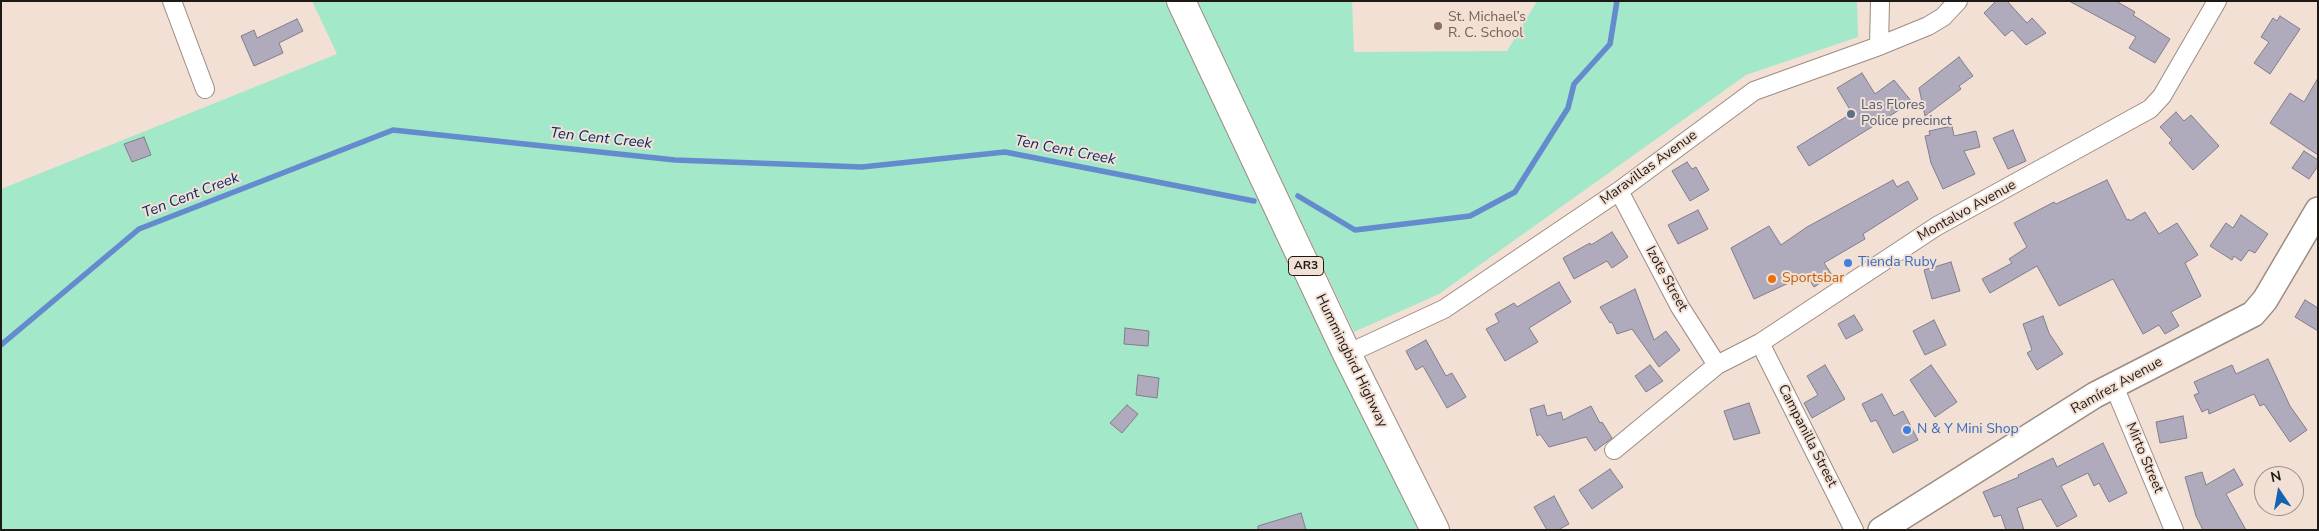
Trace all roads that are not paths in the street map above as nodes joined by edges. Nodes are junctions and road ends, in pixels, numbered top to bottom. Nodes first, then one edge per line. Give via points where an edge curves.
1 (172, 1) edge
2 (1181, 1) edge
3 (1880, 1) edge
4 (1958, 1) edge
5 (2217, 1) edge
6 (1880, 46) junction
7 (204, 89) dead end
8 (1619, 191) junction
9 (2318, 210) edge
10 (1760, 343) junction
11 (1347, 354) junction
12 (1717, 365) junction
13 (2114, 386) junction
14 (1614, 450) dead end
15 (1431, 528) edge
16 (1854, 530) edge
17 (1882, 530) edge
18 (2174, 530) edge

1 - 7 street
2 - 11 main road, Hummingbird Highway / AR3
3 - 6 street
4 - 6 street, Maravillas Avenue via 1943,17 1928,26
5 - 10 street, Montalvo Avenue via 2162,96 2150,109 1937,226
6 - 8 street, Maravillas Avenue via 1754,91
8 - 11 street, Maravillas Avenue via 1444,309
8 - 12 street, Izote Street via 1680,306
9 - 13 street, Ramírez Avenue via 2265,300 2253,314
10 - 12 street, Montalvo Avenue
10 - 16 street, Campanilla Street
11 - 15 main road, Hummingbird Highway / AR3
12 - 14 street, Montalvo Avenue
13 - 17 street, Ramírez Avenue
13 - 18 street, Mirto Street

